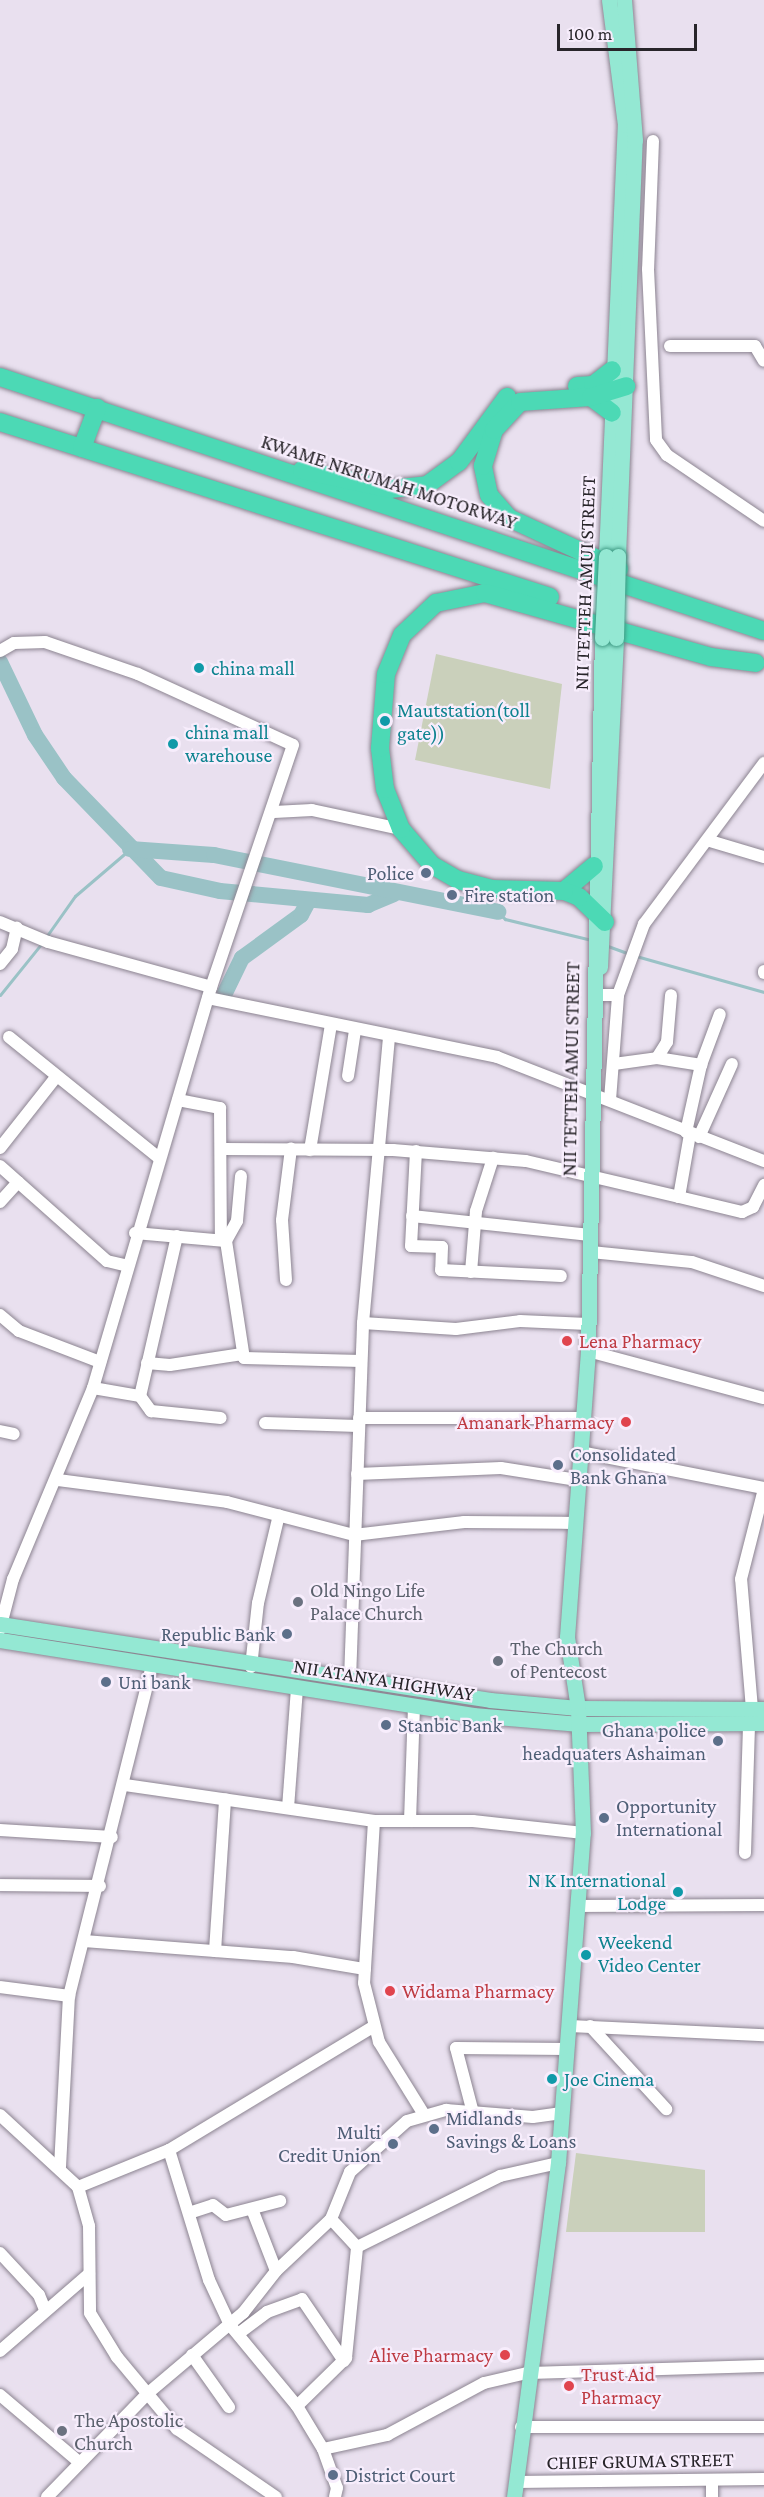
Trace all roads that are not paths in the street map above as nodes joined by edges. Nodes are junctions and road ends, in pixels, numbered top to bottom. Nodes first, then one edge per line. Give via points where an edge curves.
1 (609, 0) edge
2 (624, 0) edge
3 (653, 141) dead end
4 (641, 171) junction
5 (670, 346) dead end
6 (764, 361) edge
7 (612, 370) junction
8 (0, 377) edge
9 (619, 388) junction
10 (591, 397) junction
11 (97, 408) junction
12 (612, 413) junction
13 (0, 422) edge
14 (82, 448) junction
15 (277, 470) junction
16 (764, 520) edge
17 (612, 556) junction
18 (764, 631) edge
19 (609, 638) junction
20 (0, 651) edge
21 (760, 664) edge
22 (764, 763) edge
23 (274, 812) junction
24 (401, 829) junction
25 (710, 842) junction
26 (764, 856) edge
27 (594, 866) junction
28 (564, 891) junction
29 (599, 915) junction
30 (0, 922) edge
31 (17, 928) junction
32 (0, 964) edge
33 (209, 993) junction
34 (597, 995) junction
35 (618, 995) junction
36 (671, 995) dead end
37 (720, 1014) dead end
38 (331, 1025) junction
39 (356, 1030) junction
40 (389, 1036) junction
41 (9, 1037) dead end
42 (657, 1058) junction
43 (614, 1064) junction
44 (732, 1064) dead end
45 (701, 1065) junction
46 (348, 1076) dead end
47 (57, 1077) junction
48 (592, 1094) junction
49 (610, 1100) junction
50 (178, 1101) junction
51 (692, 1134) junction
52 (0, 1148) edge
53 (223, 1149) junction
54 (291, 1149) junction
55 (310, 1150) junction
56 (376, 1150) junction
57 (416, 1151) junction
58 (159, 1158) junction
59 (493, 1158) junction
60 (764, 1161) edge
61 (0, 1166) edge
62 (241, 1176) dead end
63 (590, 1179) junction
64 (18, 1182) junction
65 (764, 1185) edge
66 (679, 1197) junction
67 (0, 1202) edge
68 (412, 1216) junction
69 (474, 1221) junction
70 (135, 1233) junction
71 (590, 1235) junction
72 (177, 1236) junction
73 (224, 1240) junction
74 (591, 1252) junction
75 (125, 1265) junction
76 (471, 1272) junction
77 (561, 1276) dead end
78 (286, 1280) dead end
79 (764, 1286) edge
80 (0, 1316) edge
81 (363, 1323) junction
82 (588, 1324) junction
83 (588, 1351) junction
84 (242, 1354) junction
85 (361, 1361) junction
86 (100, 1362) junction
87 (147, 1363) junction
88 (93, 1388) junction
89 (140, 1396) junction
90 (764, 1398) edge
91 (221, 1418) dead end
92 (583, 1418) junction
93 (359, 1422) junction
94 (265, 1423) dead end
95 (0, 1431) edge
96 (14, 1434) dead end
97 (580, 1452) junction
98 (357, 1474) junction
99 (58, 1480) junction
100 (577, 1480) junction
101 (764, 1489) edge
102 (279, 1515) junction
103 (573, 1523) junction
104 (354, 1535) junction
105 (4, 1591) edge
106 (0, 1626) edge
107 (0, 1640) edge
108 (152, 1665) junction
109 (251, 1667) junction
110 (350, 1679) junction
111 (297, 1688) junction
112 (414, 1707) junction
113 (578, 1708) junction
114 (757, 1716) edge
115 (580, 1724) junction
116 (126, 1785) junction
117 (225, 1799) junction
118 (288, 1808) junction
119 (374, 1821) junction
120 (410, 1821) junction
121 (0, 1830) edge
122 (583, 1833) junction
123 (112, 1837) junction
124 (745, 1853) dead end
125 (0, 1885) edge
126 (100, 1886) junction
127 (764, 1905) edge
128 (579, 1906) junction
129 (84, 1941) junction
130 (215, 1951) junction
131 (365, 1969) junction
132 (0, 1987) edge
133 (69, 1996) junction
134 (570, 2026) junction
135 (590, 2026) junction
136 (373, 2027) junction
137 (764, 2035) edge
138 (567, 2049) junction
139 (472, 2109) junction
140 (666, 2109) dead end
141 (423, 2113) junction
142 (562, 2113) junction
143 (0, 2115) edge
144 (169, 2150) junction
145 (558, 2163) junction
146 (60, 2167) junction
147 (78, 2187) junction
148 (280, 2201) dead end
149 (252, 2209) junction
150 (189, 2213) junction
151 (331, 2219) junction
152 (357, 2247) junction
153 (0, 2253) edge
154 (276, 2271) junction
155 (89, 2274) junction
156 (45, 2310) junction
157 (234, 2329) junction
158 (0, 2351) edge
159 (192, 2355) junction
160 (344, 2361) junction
161 (764, 2366) edge
162 (527, 2373) junction
163 (147, 2394) junction
164 (0, 2396) edge
165 (297, 2406) junction
166 (229, 2407) dead end
167 (521, 2427) junction
168 (764, 2427) edge
169 (323, 2449) junction
170 (79, 2462) junction
171 (764, 2479) edge
172 (712, 2481) junction
173 (515, 2489) edge
174 (47, 2497) edge
175 (276, 2497) edge
176 (335, 2497) edge
177 (711, 2497) edge

1 - 7 main road via 625,125
2 - 4 main road
3 - 4 street
4 - 9 main road
4 - 16 street via 656,440 667,455
5 - 6 street via 755,346
7 - 9 main road
7 - 15 highway via 594,385 546,385 508,396 488,415 459,462 427,485 390,489 319,471
8 - 11 highway, KWAME NKRUMAH MOTORWAY
9 - 10 highway
9 - 12 main road, NII TETTEH AMUI STREET
9 - 17 main road
10 - 12 highway
10 - 18 highway via 527,399 500,420 483,466 497,508 539,536
11 - 14 highway
11 - 15 highway, KWAME NKRUMAH MOTORWAY
12 - 17 main road, NII TETTEH AMUI STREET
13 - 14 highway
14 - 21 highway
15 - 18 highway, KWAME NKRUMAH MOTORWAY
17 - 19 main road, NII TETTEH AMUI STREET, bridge
19 - 27 main road, NII TETTEH AMUI STREET
19 - 29 main road
20 - 23 street via 14,643 45,642 284,736 292,751
21 - 24 highway via 711,657 485,593 445,598 419,614 402,635 386,674 380,748 384,789
22 - 25 street
23 - 24 street via 312,810
23 - 33 street
24 - 28 highway via 432,865 475,887
25 - 26 street
25 - 35 street via 644,924
27 - 28 highway
27 - 29 main road, NII TETTEH AMUI STREET
28 - 29 highway
29 - 34 main road, NII TETTEH AMUI STREET
30 - 31 street
31 - 32 street via 12,949
31 - 33 street via 44,941
33 - 38 street
33 - 50 street
34 - 35 street
34 - 48 main road, NII TETTEH AMUI STREET
35 - 43 street
36 - 42 street via 668,1042
37 - 45 street
38 - 39 street
38 - 55 street
39 - 40 street
39 - 46 street
40 - 48 street via 496,1057
40 - 56 street
41 - 47 street
42 - 43 street
42 - 45 street
43 - 49 street
44 - 51 street
45 - 51 street
47 - 52 street
47 - 58 street
48 - 49 street
48 - 63 main road, NII TETTEH AMUI STREET
49 - 51 street
50 - 53 street via 220,1108
50 - 58 street
51 - 60 street
51 - 66 street
53 - 54 street
53 - 73 street
54 - 55 street
54 - 78 street via 282,1220
55 - 56 street
56 - 57 street
56 - 81 street
57 - 59 street
57 - 68 street
58 - 70 street
59 - 63 street via 541,1164
59 - 69 street
61 - 64 street
62 - 73 street via 237,1221
63 - 66 street
63 - 71 main road, NII TETTEH AMUI STREET
64 - 67 street
64 - 75 street via 107,1261
65 - 66 street via 753,1207 742,1212
68 - 69 street
68 - 76 street via 411,1246 442,1247 441,1270
69 - 71 street
69 - 76 street
70 - 72 street
70 - 75 street
71 - 74 main road, NII TETTEH AMUI STREET
72 - 73 street
72 - 87 street
73 - 84 street
74 - 79 street via 692,1262
74 - 82 main road, NII TETTEH AMUI STREET
75 - 86 street
76 - 77 street
80 - 86 street via 19,1331
81 - 82 street via 456,1329 520,1321
81 - 85 street
82 - 83 main road, NII TETTEH AMUI STREET
83 - 90 street
83 - 92 main road, NII TETTEH AMUI STREET
84 - 85 street via 248,1359
84 - 87 street via 170,1365
85 - 93 street
86 - 88 street
87 - 89 street
88 - 89 street
88 - 99 street
89 - 91 street via 151,1411
92 - 93 street
92 - 97 main road, NII TETTEH AMUI STREET
93 - 94 street
93 - 98 street
95 - 96 street
97 - 100 main road, NII TETTEH AMUI STREET
97 - 101 street
98 - 100 street via 501,1468
98 - 104 street
99 - 102 street via 202,1498
99 - 105 street
100 - 103 main road, NII TETTEH AMUI STREET
101 - 114 street via 741,1579
102 - 104 street
102 - 109 street via 258,1603
103 - 104 street via 464,1522
103 - 113 main road, NII TETTEH AMUI STREET via 567,1637
104 - 110 street
105 - 106 street
106 - 109 main road
107 - 108 main road, NII ATANYA HIGHWAY
108 - 111 main road, NII ATANYA HIGHWAY
108 - 116 street
109 - 110 main road
110 - 113 main road
111 - 112 main road, NII ATANYA HIGHWAY
111 - 118 street
112 - 115 main road, NII ATANYA HIGHWAY
112 - 120 street
113 - 114 main road
113 - 115 main road, NII TETTEH AMUI STREET
114 - 115 main road, NII ATANYA HIGHWAY
114 - 124 street
115 - 122 main road, NII TETTEH AMUI STREET
116 - 117 street
116 - 123 street
117 - 118 street
117 - 130 street
118 - 119 street
119 - 120 street
119 - 131 street
120 - 122 street via 473,1821
121 - 123 street
122 - 128 main road, NII TETTEH AMUI STREET
123 - 126 street
125 - 126 street
126 - 129 street
127 - 128 street
128 - 134 main road, NII TETTEH AMUI STREET
129 - 130 street
129 - 133 street
130 - 131 street
131 - 136 street
132 - 133 street
133 - 146 street
134 - 135 street
134 - 138 main road, NII TETTEH AMUI STREET
135 - 137 street
135 - 140 street
136 - 141 street
136 - 144 street
138 - 139 street via 456,2048
138 - 142 main road, NII TETTEH AMUI STREET
139 - 141 street
139 - 142 street via 534,2117
141 - 151 street via 350,2172
142 - 145 main road, NII TETTEH AMUI STREET
143 - 146 street
144 - 147 street
144 - 150 street
145 - 152 street via 500,2176
145 - 162 main road, NII TETTEH AMUI STREET
146 - 147 street
147 - 155 street via 89,2226
148 - 149 street
149 - 150 street via 226,2215 213,2205
149 - 154 street
150 - 157 street via 209,2280
151 - 152 street
151 - 154 street
152 - 160 street via 351,2335
153 - 156 street via 39,2295
154 - 157 street
155 - 156 street
155 - 163 street via 90,2313
156 - 158 street
157 - 159 street
157 - 160 street via 302,2300
157 - 165 street
159 - 163 street
159 - 166 street
160 - 165 street
161 - 162 street
162 - 167 main road, NII TETTEH AMUI STREET
162 - 169 street via 484,2383 387,2435
163 - 170 street
163 - 175 street via 177,2428
164 - 170 street
165 - 169 street
167 - 168 street
167 - 173 main road, NII TETTEH AMUI STREET
169 - 176 street via 337,2488
170 - 174 street
171 - 172 street, CHIEF GRUMA STREET
172 - 173 street, CHIEF GRUMA STREET
172 - 177 street

